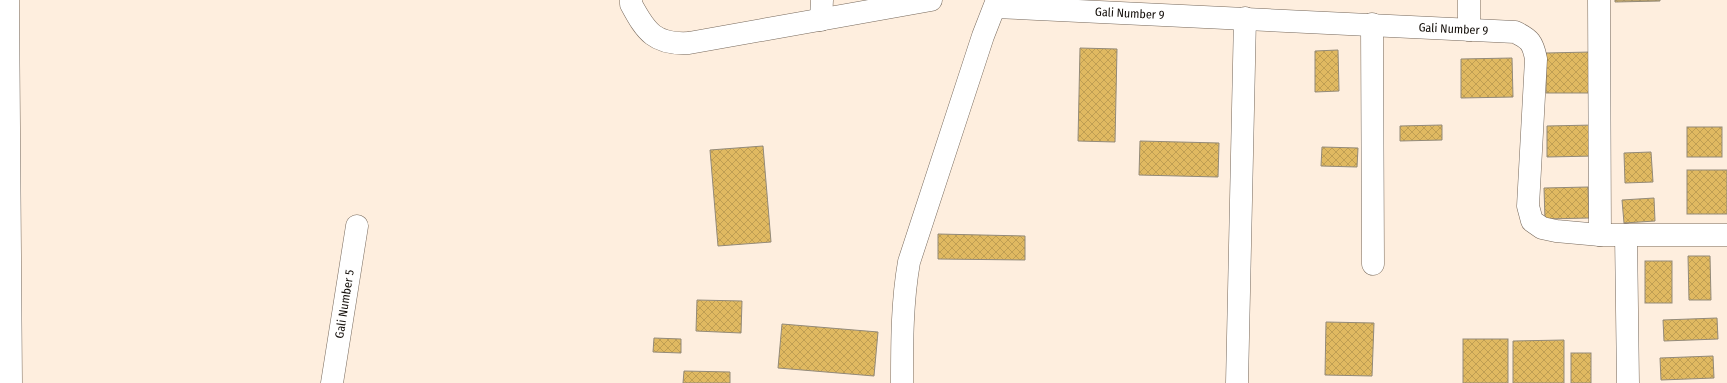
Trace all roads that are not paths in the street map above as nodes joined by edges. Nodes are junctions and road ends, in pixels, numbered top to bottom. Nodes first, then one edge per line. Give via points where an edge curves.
1 (8, 0) edge
2 (631, 0) edge
3 (931, 0) edge
4 (1469, 0) edge
5 (1599, 0) edge
6 (996, 3) edge
7 (821, 10) edge
8 (1244, 18) junction
9 (1372, 24) junction
10 (1469, 30) junction
11 (5, 198) edge
12 (358, 226) dead end
13 (1600, 235) junction
14 (1626, 235) junction
15 (1727, 235) edge
16 (1373, 264) dead end
17 (11, 383) edge
18 (332, 383) edge
19 (902, 383) edge
20 (1238, 383) edge
21 (1628, 383) edge

1 - 11 street
2 - 7 street via 642,25 656,39 675,44 689,43
3 - 7 street
4 - 10 street
5 - 13 street
6 - 8 street, Gali Number 9
6 - 19 street via 909,262 904,292
8 - 9 street, Gali Number 9
8 - 20 street
9 - 10 street, Gali Number 9
9 - 16 street
10 - 13 street, Gali Number 9 via 1515,32 1528,38 1534,49 1536,59 1528,206 1532,221 1542,228 1556,232
11 - 17 street
12 - 18 street, Gali Number 5
13 - 14 street, Gali Number 9
14 - 15 street, Gali Number 9
14 - 21 street

